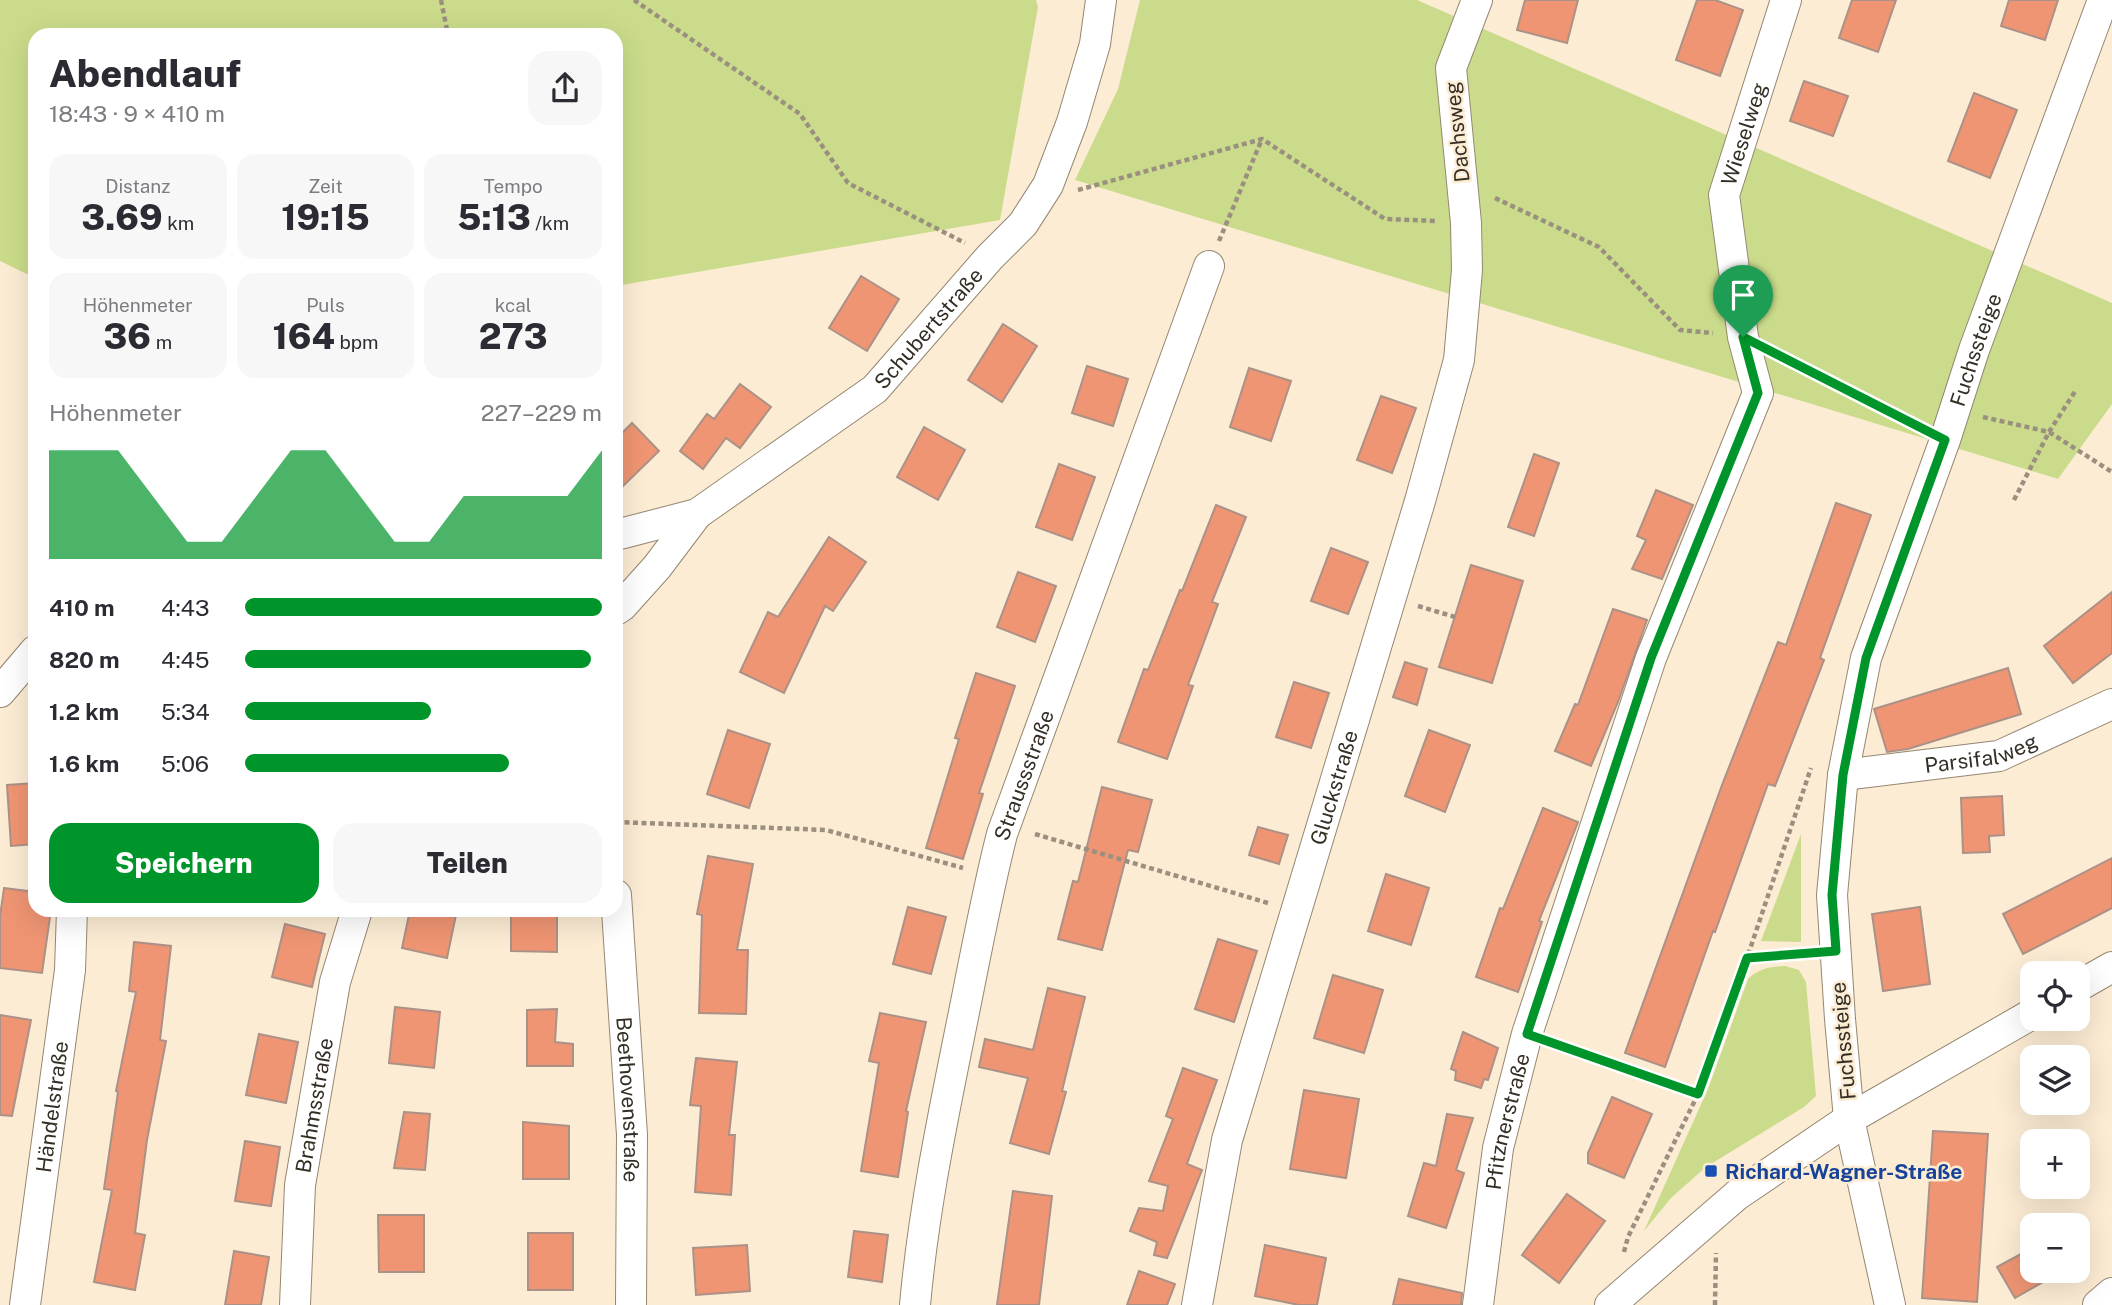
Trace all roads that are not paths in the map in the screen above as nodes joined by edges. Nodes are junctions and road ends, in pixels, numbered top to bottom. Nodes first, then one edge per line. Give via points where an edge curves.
1 (1101, 0) edge
2 (1478, 0) edge
3 (1786, 0) edge
4 (2103, 0) edge
5 (1209, 265) road end
6 (1467, 270) joint
7 (1758, 393) joint
8 (698, 514) junction
9 (623, 533) edge
10 (623, 605) edge
11 (28, 659) edge
12 (0, 692) edge
13 (2112, 704) edge
14 (1843, 775) junction
15 (72, 917) edge
16 (355, 917) edge
17 (617, 917) edge
18 (2112, 967) edge
19 (2090, 980) edge
20 (2020, 1021) edge
21 (1849, 1119) junction
22 (2112, 1293) edge
23 (1611, 1304) edge
24 (25, 1305) edge
25 (295, 1305) edge
26 (631, 1305) edge
27 (915, 1305) edge
28 (1197, 1305) edge
29 (1478, 1305) edge
30 (1890, 1305) edge
31 (2098, 1305) edge

1 - 8 street, Schubertstraße via 1095,44 1072,122 1048,185 1023,224 875,389
2 - 6 street, Dachsweg via 1451,68
3 - 7 street, Wieselweg via 1724,195 1743,337
4 - 14 street, Fuchssteige via 1866,658
5 - 27 street, Straussstraße via 1002,834 944,1110
6 - 28 street, Gluckstraße via 1459,360 1227,1139
7 - 29 street, Pfitznerstraße via 1651,658 1527,1034 1498,1148
8 - 9 street, Schubertstraße
8 - 10 street
11 - 12 street
13 - 14 street, Parsifalweg via 1998,756
14 - 21 street, Fuchssteige via 1832,895
15 - 24 street, Händelstraße via 70,970
16 - 25 street, Brahmsstraße via 335,982 300,1185
17 - 26 street, Beethovenstraße via 632,1135
18 - 19 street
20 - 21 street
21 - 23 street via 1737,1195
21 - 30 street, Fuchssteige
22 - 31 street

